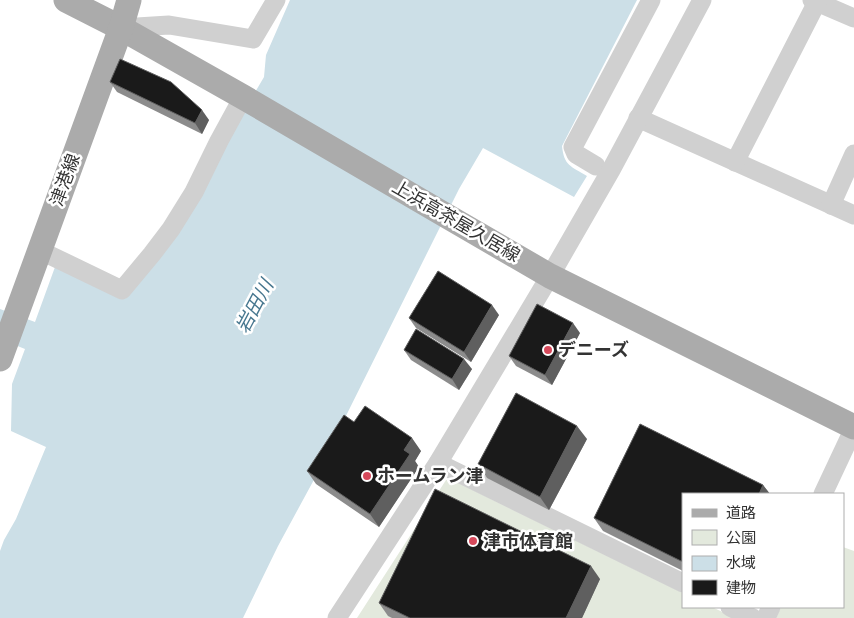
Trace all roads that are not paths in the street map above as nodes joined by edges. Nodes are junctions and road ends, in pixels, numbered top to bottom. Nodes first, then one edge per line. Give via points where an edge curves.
1 (66, 0) edge
2 (129, 0) edge
3 (276, 0) edge
4 (651, 0) edge
5 (702, 0) edge
6 (814, 1) edge
7 (854, 18) edge
8 (121, 28) junction
9 (245, 97) junction
10 (638, 118) junction
11 (854, 154) edge
12 (736, 162) junction
13 (596, 166) dead end
14 (831, 204) junction
15 (854, 215) edge
16 (38, 254) junction
17 (550, 276) junction
18 (1, 357) edge
19 (854, 427) edge
20 (438, 463) junction
21 (823, 493) edge
22 (682, 583) edge
23 (732, 608) edge
24 (338, 618) edge
25 (753, 618) edge

1 - 8 main road, 上浜高茶屋久居線
2 - 8 main road, 津港線
3 - 8 street via 253,39 169,25
4 - 13 street via 573,147 576,154
5 - 10 street
6 - 7 street
6 - 12 street
8 - 9 main road, 上浜高茶屋久居線
8 - 16 main road, 津港線
9 - 16 street via 171,229 122,290
9 - 17 main road, 上浜高茶屋久居線
10 - 12 street
10 - 17 street
11 - 14 street
12 - 14 street
14 - 15 street
16 - 18 main road, 津港線
17 - 19 main road, 上浜高茶屋久居線
17 - 20 street
19 - 21 street
20 - 22 street
20 - 24 street
23 - 25 street

